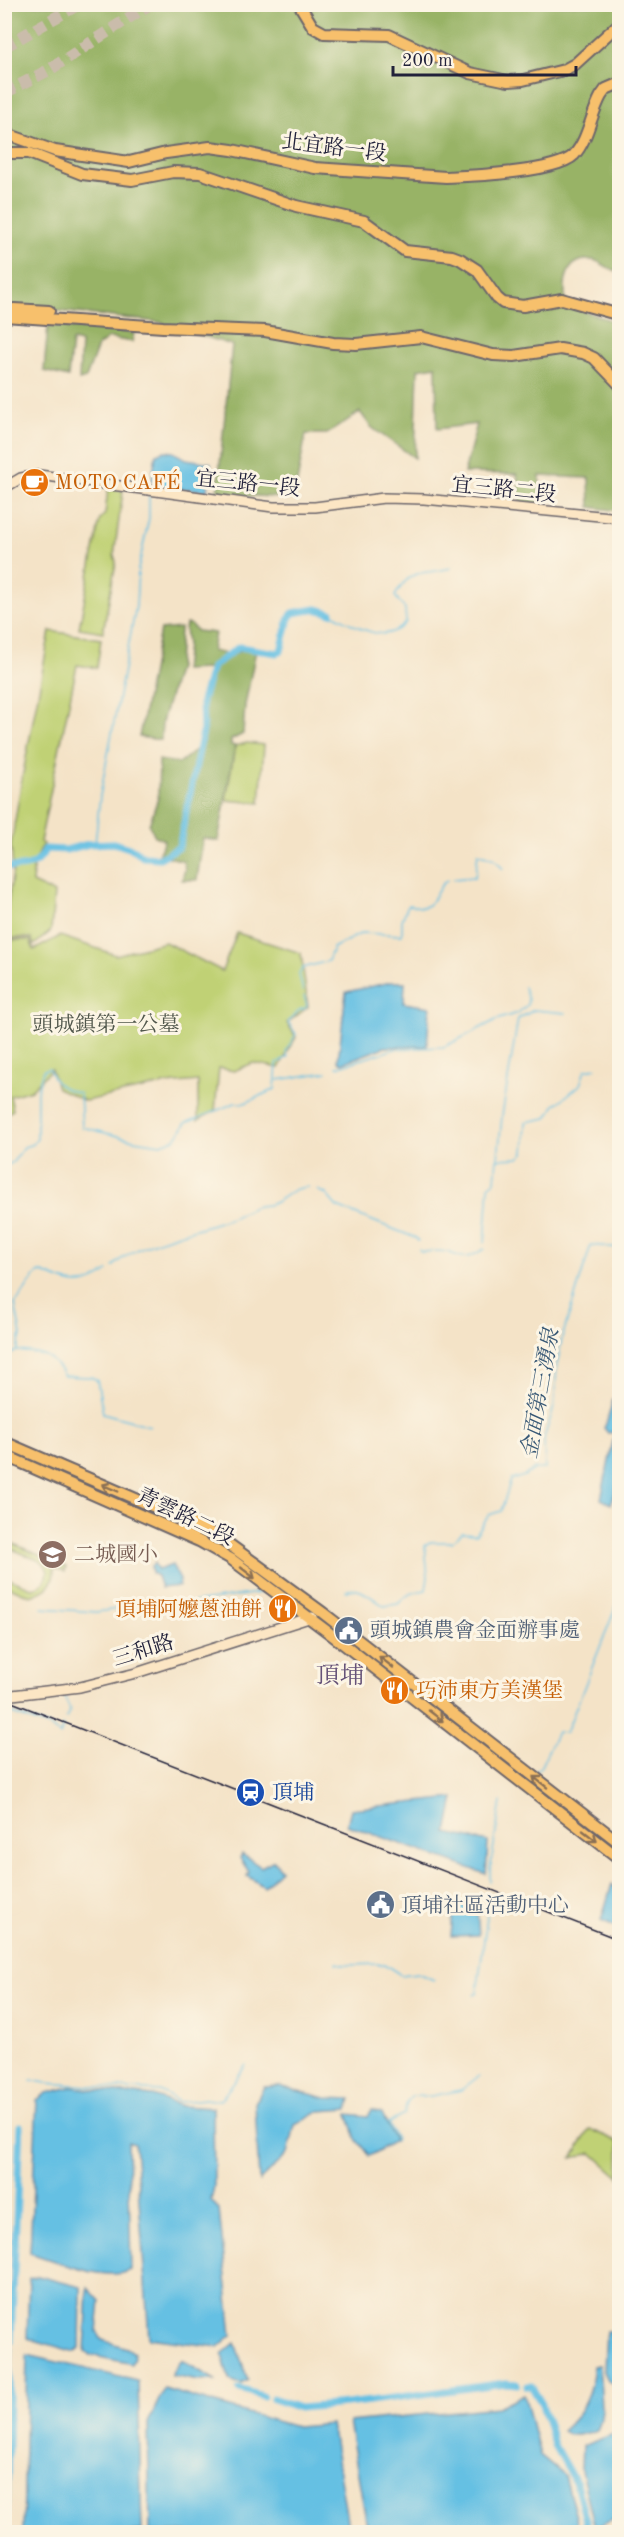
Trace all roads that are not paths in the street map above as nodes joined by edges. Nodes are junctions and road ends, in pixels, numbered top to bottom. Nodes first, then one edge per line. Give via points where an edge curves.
1 (299, 4) edge
2 (620, 23) edge
3 (620, 83) edge
4 (4, 133) edge
5 (4, 153) edge
6 (4, 309) edge
7 (620, 315) edge
8 (4, 316) edge
9 (105, 323) junction
10 (620, 385) edge
11 (4, 488) edge
12 (384, 498) joint
13 (620, 518) edge
14 (4, 1442) edge
15 (4, 1455) edge
16 (69, 1480) junction
17 (323, 1613) junction
18 (308, 1618) junction
19 (4, 1696) edge
20 (620, 1843) edge
21 (620, 1859) edge

1 - 2 main road via 313,27 324,33 389,35 470,73 508,81 564,70
3 - 4 main road, 北宜路一段 via 601,96 579,147 568,160 549,167 465,176 315,168 210,147 129,162 55,151
5 - 7 main road via 29,153 82,174 132,180 173,172 200,173 296,206 364,221 405,251 460,259 477,270 503,303 523,306 562,299
6 - 9 main road via 58,312
8 - 9 main road
9 - 10 main road via 265,331 333,343 421,337 514,356 560,349 594,358
11 - 12 street, 宜三路一段 via 21,478 39,475 273,507 315,507
12 - 13 street, 宜三路二段
14 - 16 main road, 青雲路二段
15 - 16 main road, 青雲路二段
17 -> 16 main road, 青雲路二段 via 224,1540 193,1524
16 -> 18 main road, 青雲路二段 via 231,1559
17 - 18 street, 三和路
20 -> 17 main road, 青雲路二段
18 - 19 street, 三和路 via 80,1687
18 -> 21 main road, 青雲路二段

